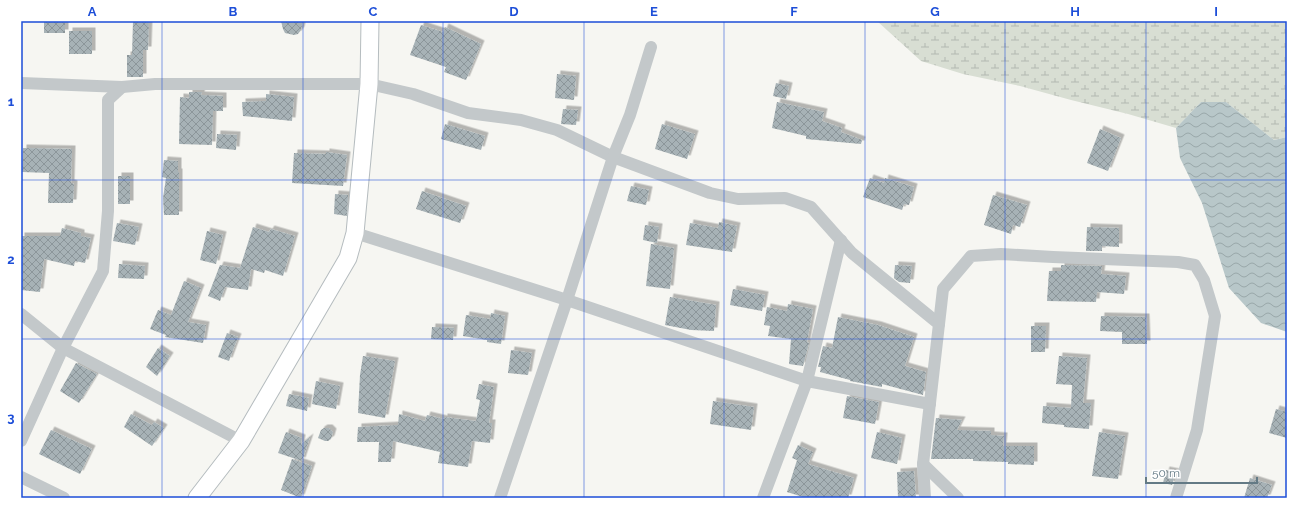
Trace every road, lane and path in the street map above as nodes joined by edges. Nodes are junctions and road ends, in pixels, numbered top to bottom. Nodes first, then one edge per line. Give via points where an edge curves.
1 (370, 21) edge
2 (651, 47) dead end
3 (21, 83) edge
4 (369, 84) junction
5 (122, 87) junction
6 (613, 157) junction
7 (355, 234) junction
8 (841, 240) junction
9 (567, 300) junction
10 (21, 314) edge
11 (939, 324) junction
12 (63, 348) junction
13 (807, 381) junction
14 (930, 404) junction
15 (21, 441) edge
16 (241, 441) junction
17 (923, 464) junction
18 (21, 477) edge
19 (64, 498) edge
20 (197, 498) edge
21 (500, 498) edge
22 (763, 498) edge
23 (925, 498) edge
24 (958, 498) edge
25 (1176, 498) edge

1 - 4 street
2 - 6 street via 630,115
3 - 5 street
4 - 5 street via 155,84
4 - 6 street via 413,94 468,113 521,120 557,130
4 - 7 street
5 - 12 street via 108,100 108,211 103,271
6 - 8 street via 710,193 738,199 785,198 812,207
6 - 9 street
7 - 9 street
7 - 16 street via 348,258
8 - 11 street via 852,253
8 - 13 street
9 - 13 street
9 - 21 street
10 - 12 street
11 - 14 street
11 - 25 street via 942,289 971,256 1001,254 1178,262 1195,266 1204,280 1215,316 1197,430
12 - 15 street
12 - 16 street
13 - 14 street
13 - 22 street
14 - 17 street
16 - 20 street
17 - 23 street
17 - 24 street
18 - 19 street

